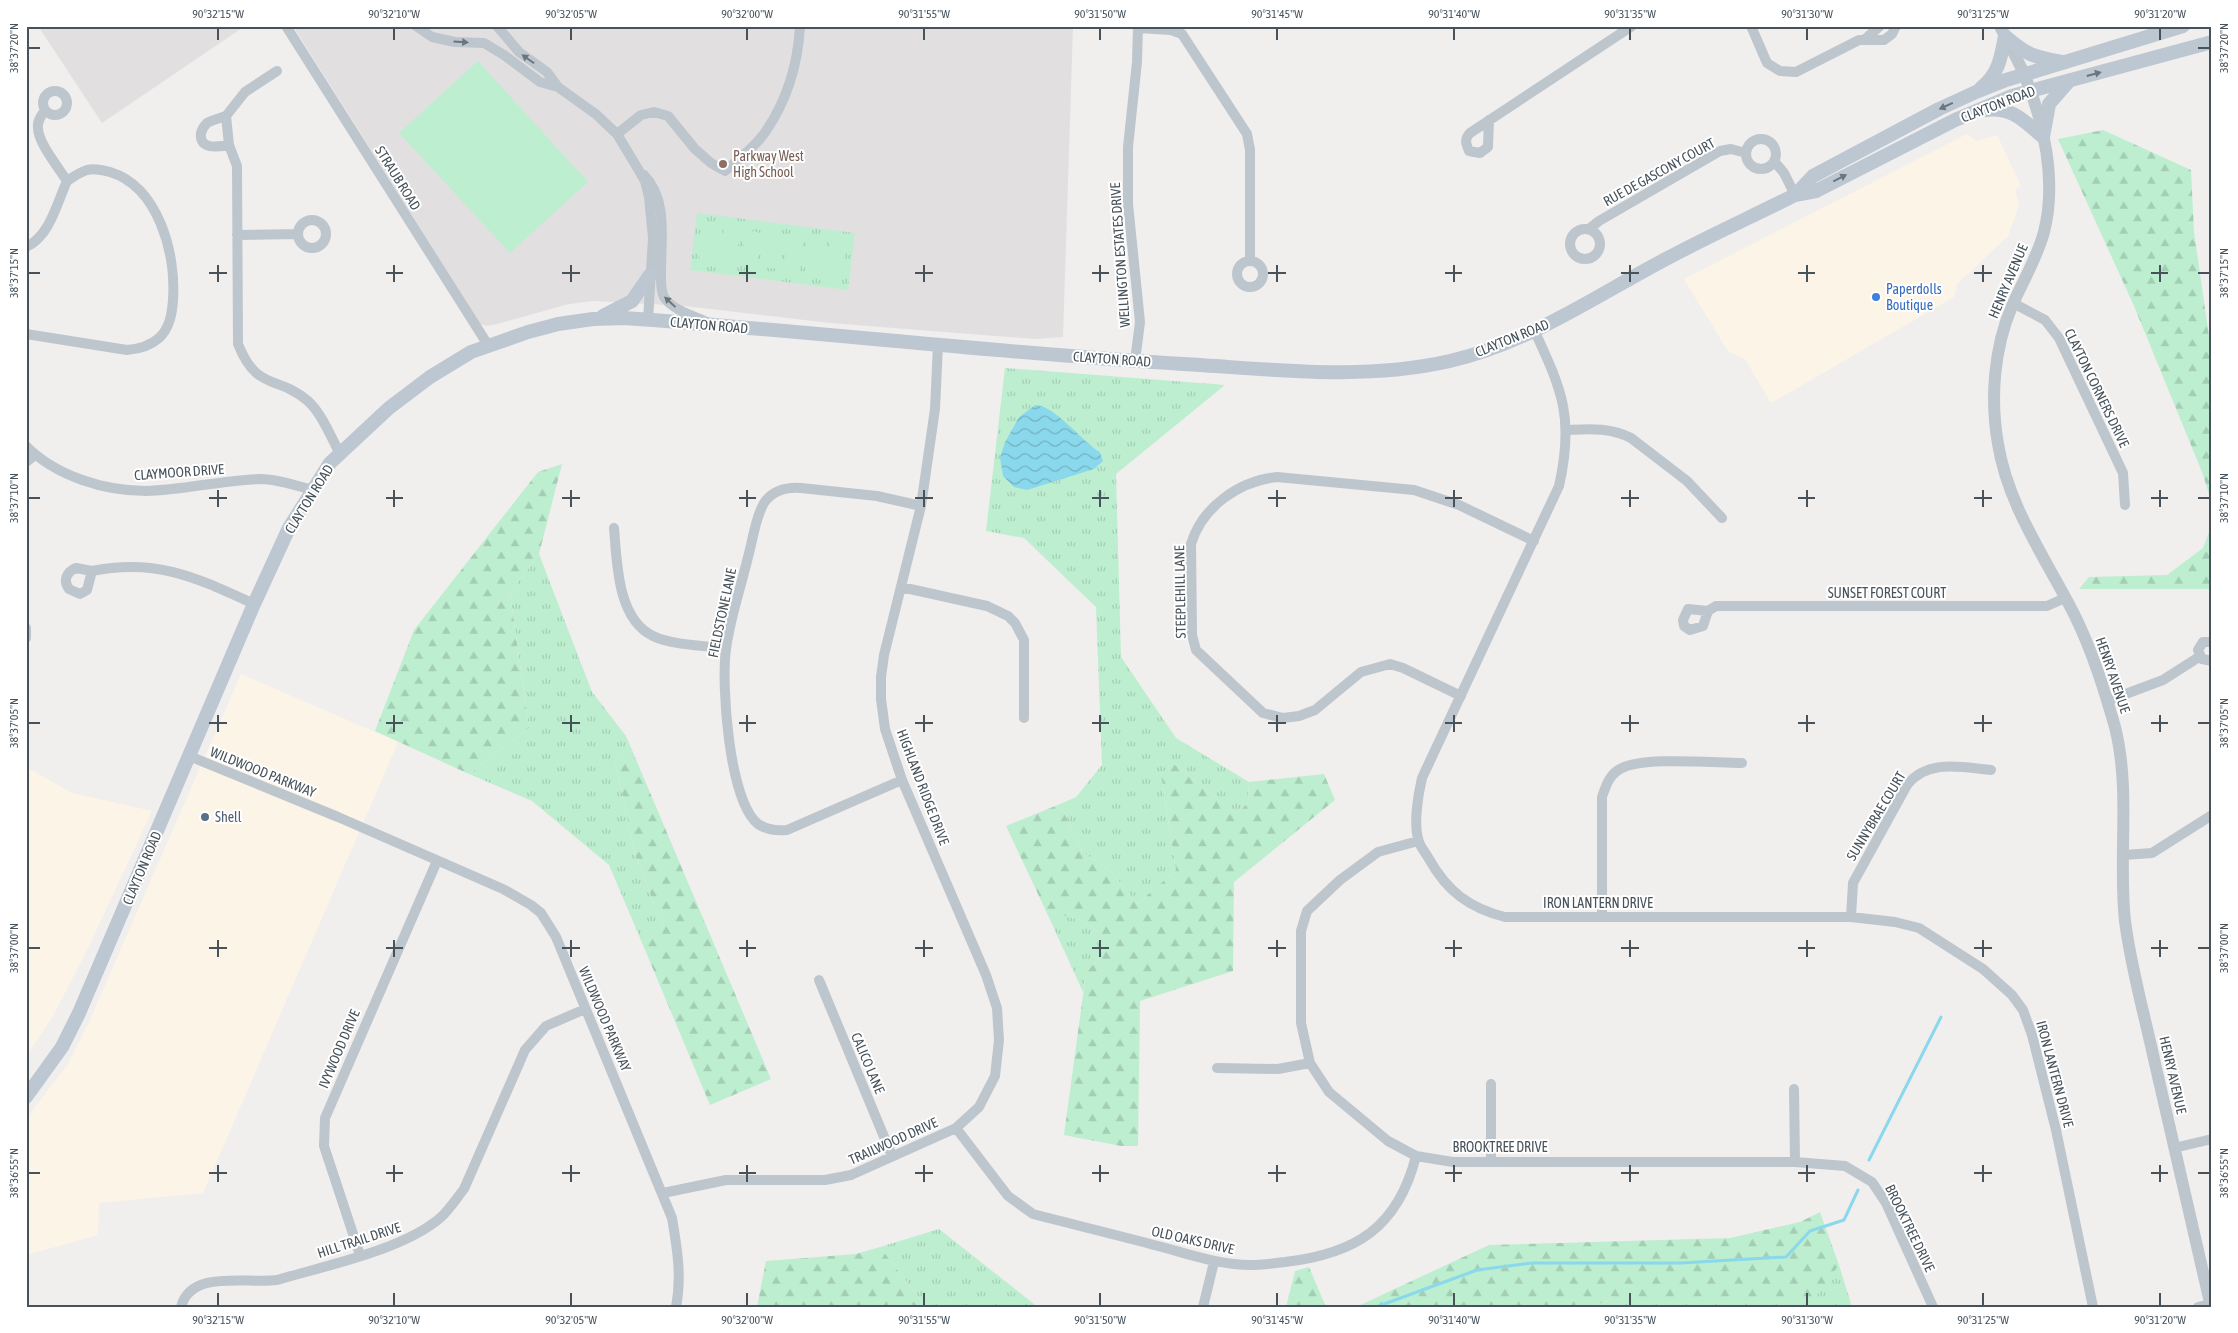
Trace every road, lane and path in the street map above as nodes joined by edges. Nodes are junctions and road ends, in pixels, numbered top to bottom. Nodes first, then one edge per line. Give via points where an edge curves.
1 (286, 26) edge
2 (416, 26) edge
3 (800, 26) edge
4 (1632, 26) edge
5 (1752, 26) edge
6 (1880, 26) edge
7 (1896, 26) edge
8 (2183, 26) edge
9 (498, 27) edge
10 (1138, 27) edge
11 (2003, 31) edge
12 (1863, 40) junction
13 (2212, 42) edge
14 (2065, 62) junction
15 (277, 71) dead end
16 (2024, 75) junction
17 (2071, 80) junction
18 (558, 87) junction
19 (2030, 90) junction
20 (1976, 92) junction
21 (45, 110) dead end
22 (1976, 110) junction
23 (226, 116) junction
24 (1489, 120) dead end
25 (616, 134) junction
26 (2043, 138) junction
27 (228, 145) junction
28 (1746, 153) junction
29 (1774, 161) junction
30 (638, 169) junction
31 (67, 181) junction
32 (1795, 195) junction
33 (1589, 229) dead end
34 (298, 234) dead end
35 (237, 235) junction
36 (26, 247) edge
37 (1250, 261) dead end
38 (650, 275) junction
39 (2013, 303) junction
40 (595, 319) junction
41 (648, 320) junction
42 (713, 325) junction
43 (1535, 332) junction
44 (26, 334) edge
45 (488, 346) junction
46 (938, 346) junction
47 (1135, 361) junction
48 (1567, 430) junction
49 (26, 446) edge
50 (340, 454) junction
51 (35, 455) junction
52 (26, 462) edge
53 (313, 490) junction
54 (2124, 505) dead end
55 (921, 506) junction
56 (1722, 518) dead end
57 (614, 528) dead end
58 (1534, 541) junction
59 (92, 572) dead end
60 (901, 586) junction
61 (2065, 598) junction
62 (254, 604) junction
63 (1708, 611) dead end
64 (26, 628) edge
65 (26, 638) edge
66 (2212, 642) edge
67 (726, 648) junction
68 (2199, 657) junction
69 (2212, 661) edge
70 (1461, 696) junction
71 (2107, 701) junction
72 (1024, 718) dead end
73 (189, 756) junction
74 (1742, 763) dead end
75 (1991, 770) dead end
76 (902, 780) junction
77 (2212, 815) edge
78 (1418, 841) junction
79 (2124, 855) junction
80 (437, 861) junction
81 (1602, 916) junction
82 (1851, 917) junction
83 (819, 980) dead end
84 (585, 1009) junction
85 (1310, 1063) junction
86 (1217, 1068) dead end
87 (1491, 1084) dead end
88 (1794, 1089) dead end
89 (26, 1097) edge
90 (956, 1128) junction
91 (2212, 1139) edge
92 (2174, 1148) junction
93 (892, 1156) junction
94 (1416, 1156) junction
95 (1491, 1161) junction
96 (1795, 1162) junction
97 (663, 1193) junction
98 (360, 1255) junction
99 (1214, 1262) junction
100 (2211, 1305) edge
101 (181, 1307) edge
102 (676, 1307) edge
103 (1203, 1307) edge
104 (1933, 1307) edge
105 (2093, 1307) edge
106 (2198, 1307) edge

1 - 45 street, STRAUB ROAD
2 -> 18 street via 432,37 484,43 540,82
3 - 25 street via 796,61 783,99 765,132 725,171 695,150 668,116 654,112 641,115
4 - 24 street
5 - 12 street via 1767,63 1780,71 1796,72
6 - 12 street
7 - 12 street via 1884,40
8 - 14 main road, CLAYTON ROAD
18 -> 9 street via 547,72 519,52
10 - 37 street via 1182,34 1247,134 1250,150
10 - 47 street, WELLINGTON ESTATES DRIVE via 1128,146 1128,204 1140,322
11 - 14 main road via 2031,56
11 - 16 street, HENRY AVENUE
11 - 20 main road via 1998,69 1990,81
17 -> 13 main road, CLAYTON ROAD
14 - 16 main road, CLAYTON ROAD
15 - 23 street via 245,92
16 - 19 street, HENRY AVENUE
16 - 20 main road, CLAYTON ROAD
17 - 19 main road, CLAYTON ROAD
17 - 26 main road via 2050,104
18 - 25 street via 597,115
19 - 22 main road, CLAYTON ROAD
19 - 26 street, HENRY AVENUE
20 -> 32 main road, CLAYTON ROAD via 1813,176
21 - 31 street via 37,127 39,137
22 - 26 main road via 1998,108 2016,114
32 -> 22 main road, CLAYTON ROAD via 1816,191
23 - 27 street
23 - 27 street via 206,124 201,138 208,146
25 - 30 street
26 - 39 street, HENRY AVENUE via 2048,181 2044,230
27 - 35 street via 237,166
28 - 29 street via 1756,168 1766,168
28 - 29 street via 1753,141 1763,139 1774,147
28 - 33 street, RUE DE GASCONY COURT via 1731,149 1720,151
29 - 32 street
30 - 38 street via 649,197 653,238
42 -> 30 street via 672,305 664,297 660,285 662,228 658,201 654,185
31 - 36 street via 46,229
31 - 44 street via 88,170 98,170 122,176 139,190 163,228 169,244 174,267 171,317 159,338 140,349 128,350
32 - 43 main road, CLAYTON ROAD via 1666,259
34 - 35 street
35 - 50 street via 238,344 243,355 262,378 307,400 314,407
38 - 40 main road via 632,301
38 - 41 street
39 - 54 street, CLAYTON CORNERS DRIVE via 2045,320 2060,338 2123,473
39 - 61 street, HENRY AVENUE via 2004,327 1994,389 1998,444 2012,496
40 - 41 main road, CLAYTON ROAD
40 - 45 main road, CLAYTON ROAD via 541,329
41 - 42 main road, CLAYTON ROAD
42 - 46 main road, CLAYTON ROAD
43 - 47 main road, CLAYTON ROAD via 1450,361 1368,372 1331,373
43 - 48 street, IRON LANTERN DRIVE via 1564,402
45 - 50 main road, CLAYTON ROAD via 471,352 430,377 389,408
46 - 47 main road, CLAYTON ROAD
46 - 55 street, HIGHLAND RIDGE DRIVE via 934,409
48 - 56 street via 1607,429 1631,438 1687,481
48 - 58 street, IRON LANTERN DRIVE via 1566,457 1559,486
49 - 51 street, CLAYMOOR DRIVE
50 - 53 main road, CLAYTON ROAD via 330,463
51 - 52 street
51 - 53 street, CLAYMOOR DRIVE via 77,478 107,487 146,491 262,479
53 - 62 main road, CLAYTON ROAD via 289,528
55 - 60 street, HIGHLAND RIDGE DRIVE
55 - 67 street, FIELDSTONE LANE via 877,496 790,487 771,495 764,503 756,525
57 - 67 street via 621,588 636,622 653,636
58 - 70 street, IRON LANTERN DRIVE
58 - 70 street, STEEPLEHILL LANE via 1460,505 1414,490 1277,477 1264,478 1236,490 1200,520 1191,544 1192,636 1196,650 1263,713 1283,718 1315,710 1361,672 1390,664
59 - 62 street via 109,568 141,568 181,573
60 - 72 street via 987,606 1015,623 1024,640
60 - 76 street, HIGHLAND RIDGE DRIVE via 884,655 881,699 885,730
61 - 63 street, SUNSET FOREST COURT via 2047,606 1716,606
61 - 71 street, HENRY AVENUE via 2091,652
62 - 73 main road, CLAYTON ROAD
64 - 65 street
66 - 68 street via 2201,644
67 - 76 street, FIELDSTONE LANE via 725,717 736,777 747,808 760,825 787,830
68 - 69 street
68 - 71 street via 2163,680
70 - 78 street, IRON LANTERN DRIVE via 1422,778 1417,800
71 - 79 street, HENRY AVENUE via 2121,766
73 - 80 street, WILDWOOD PARKWAY
73 - 89 main road, CLAYTON ROAD via 79,1013 62,1048
74 - 81 street via 1637,764 1620,769 1608,780 1602,798
75 - 82 street, SUNNYBRAE COURT via 1931,767 1915,776 1853,883
76 - 90 street, HIGHLAND RIDGE DRIVE via 986,974 997,1008 1000,1040 995,1076 979,1107
77 - 79 street via 2152,853
78 - 81 street, IRON LANTERN DRIVE via 1453,891 1484,912 1505,917
78 - 85 street, BROOKTREE DRIVE via 1378,852 1328,890 1307,911 1301,931 1301,1023
79 - 92 street, HENRY AVENUE via 2122,889 2130,952
80 - 84 street, WILDWOOD PARKWAY via 503,889 540,913 556,937
80 - 98 street, IVYWOOD DRIVE via 325,1118 324,1146
81 - 82 street, IRON LANTERN DRIVE
82 - 105 street, IRON LANTERN DRIVE via 1919,928 1983,969 2012,995 2022,1010 2032,1035 2056,1130
83 - 93 street, CALICO LANE
84 - 97 street, WILDWOOD PARKWAY
84 - 98 street, HILL TRAIL DRIVE via 546,1026 525,1050 464,1189 451,1207 422,1231 393,1245
85 - 86 street via 1278,1068
85 - 94 street, BROOKTREE DRIVE via 1329,1092 1388,1141
87 - 95 street
88 - 96 street
90 - 93 street, TRAILWOOD DRIVE
90 - 99 street, OLD OAKS DRIVE via 1008,1196 1033,1214
91 - 92 street
92 - 100 street, HENRY AVENUE
93 - 97 street, TRAILWOOD DRIVE via 851,1175 825,1180 726,1180
94 - 95 street, BROOKTREE DRIVE via 1453,1162
94 - 99 street, OLD OAKS DRIVE via 1411,1174 1391,1214 1357,1242 1309,1259 1252,1265
95 - 96 street, BROOKTREE DRIVE
96 - 104 street, BROOKTREE DRIVE via 1846,1166 1872,1182 1886,1203
97 - 102 street, WILDWOOD PARKWAY via 672,1218 678,1252
98 - 101 street, HILL TRAIL DRIVE via 277,1280 200,1284 190,1290
99 - 103 street
100 - 106 street

